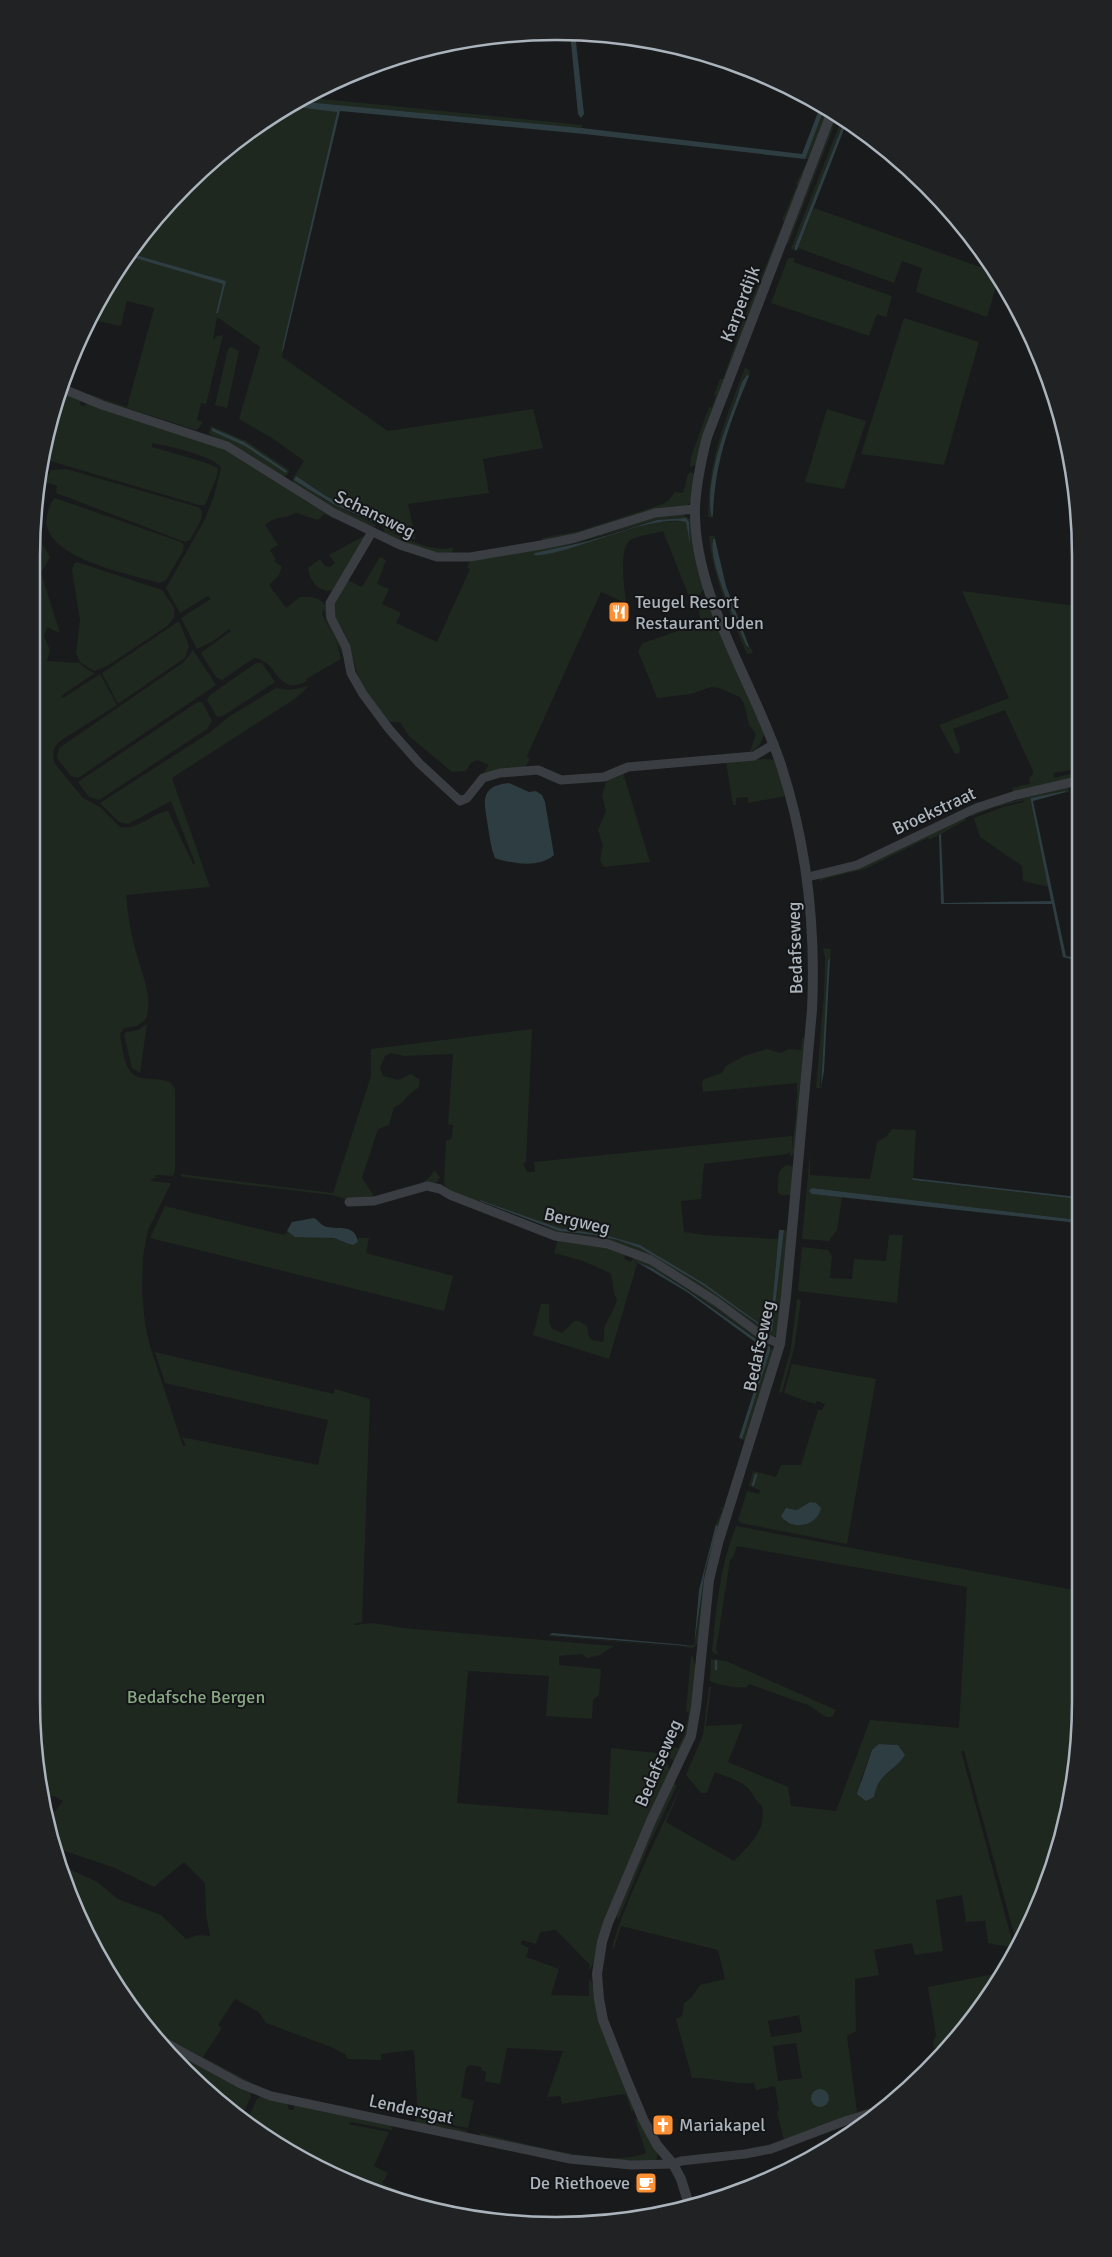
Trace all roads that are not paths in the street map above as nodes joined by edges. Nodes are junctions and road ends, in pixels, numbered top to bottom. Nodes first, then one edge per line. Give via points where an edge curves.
1 (829, 118) edge
2 (67, 390) edge
3 (695, 509) junction
4 (372, 532) junction
5 (774, 744) junction
6 (1072, 783) edge
7 (808, 877) junction
8 (349, 1202) dead end
9 (780, 1344) junction
10 (174, 2047) edge
11 (862, 2116) edge
12 (674, 2164) junction
13 (687, 2200) edge

1 - 3 street, Karperdijk via 706,437
2 - 4 street, Schansweg via 227,446 298,492
3 - 4 street, Schansweg via 654,513 575,538 470,557 422,554
3 - 5 street, Bedafseweg via 708,589
4 - 5 street via 330,603 329,612 346,647 356,684 419,763 460,801 467,798 483,778 500,773 538,770 561,780 604,777 628,768 754,756
5 - 7 street, Bedafseweg
6 - 7 street, Broekstraat via 976,808 857,864
7 - 9 street, Bedafseweg via 814,956 812,1010
8 - 9 street, Bergweg via 374,1201 427,1186 434,1187 555,1236 617,1247 660,1266 764,1337
9 - 12 street, Bedafseweg via 709,1580 690,1736 608,1924 599,1961 599,1999 610,2039 643,2119 657,2145
10 - 12 street, Lendersgat via 241,2084 271,2096 576,2160 631,2165
11 - 12 street, Lendersgat via 771,2149
12 - 13 street, Bedafseweg

